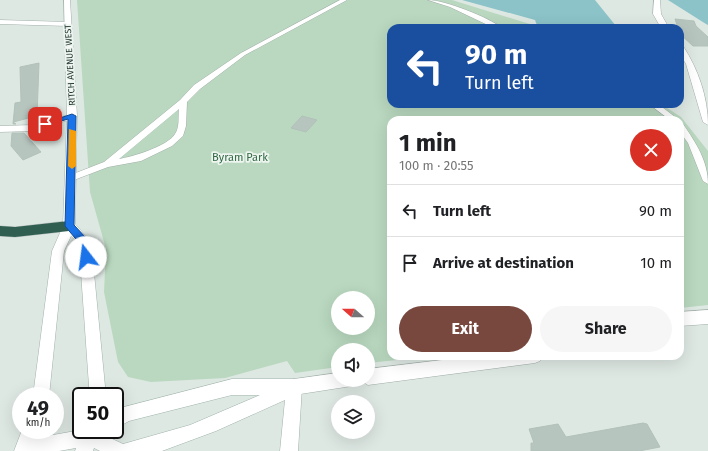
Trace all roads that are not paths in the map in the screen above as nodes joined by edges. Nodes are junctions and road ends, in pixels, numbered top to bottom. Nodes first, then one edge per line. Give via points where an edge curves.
1 (67, 0) edge
2 (344, 0) edge
3 (431, 0) edge
4 (658, 0) edge
5 (0, 22) edge
6 (68, 24) junction
7 (490, 24) edge
8 (663, 24) edge
9 (684, 54) edge
10 (183, 102) junction
11 (658, 108) edge
12 (72, 116) junction
13 (670, 116) edge
14 (708, 122) edge
15 (0, 129) edge
16 (684, 132) edge
17 (107, 164) junction
18 (71, 178) junction
19 (708, 181) edge
20 (69, 226) junction
21 (0, 231) edge
22 (708, 316) edge
23 (684, 319) edge
24 (503, 360) edge
25 (375, 376) edge
26 (331, 382) edge
27 (42, 387) edge
28 (98, 387) edge
29 (294, 388) junction
30 (124, 415) edge
31 (27, 439) edge
32 (81, 439) edge
33 (95, 439) edge
34 (23, 450) edge
35 (118, 451) edge
36 (127, 451) edge
37 (289, 451) edge

1 - 6 main road, RITCH AVENUE WEST
2 - 10 lane via 243,54 197,87
3 - 7 lane via 452,6
4 - 8 main road via 657,14
5 - 6 lane
6 - 12 main road, RITCH AVENUE WEST
9 - 14 main road via 690,64
10 - 17 lane
10 - 17 lane via 179,136 158,151 138,160
11 - 13 lane
12 - 15 lane via 32,128
12 - 18 main road, RITCH AVENUE WEST
16 - 19 lane via 692,143
17 - 18 lane
18 - 20 main road, RITCH AVENUE WEST
20 - 21 highway via 15,232
20 - 27 main road, RITCH AVENUE WEST via 58,250
20 - 28 main road via 85,242
22 - 23 main road
24 - 25 main road
26 - 29 main road
29 - 30 main road via 232,387
29 - 36 main road via 230,417 151,447
29 - 37 main road
31 - 34 main road
32 - 34 main road
33 - 35 main road

